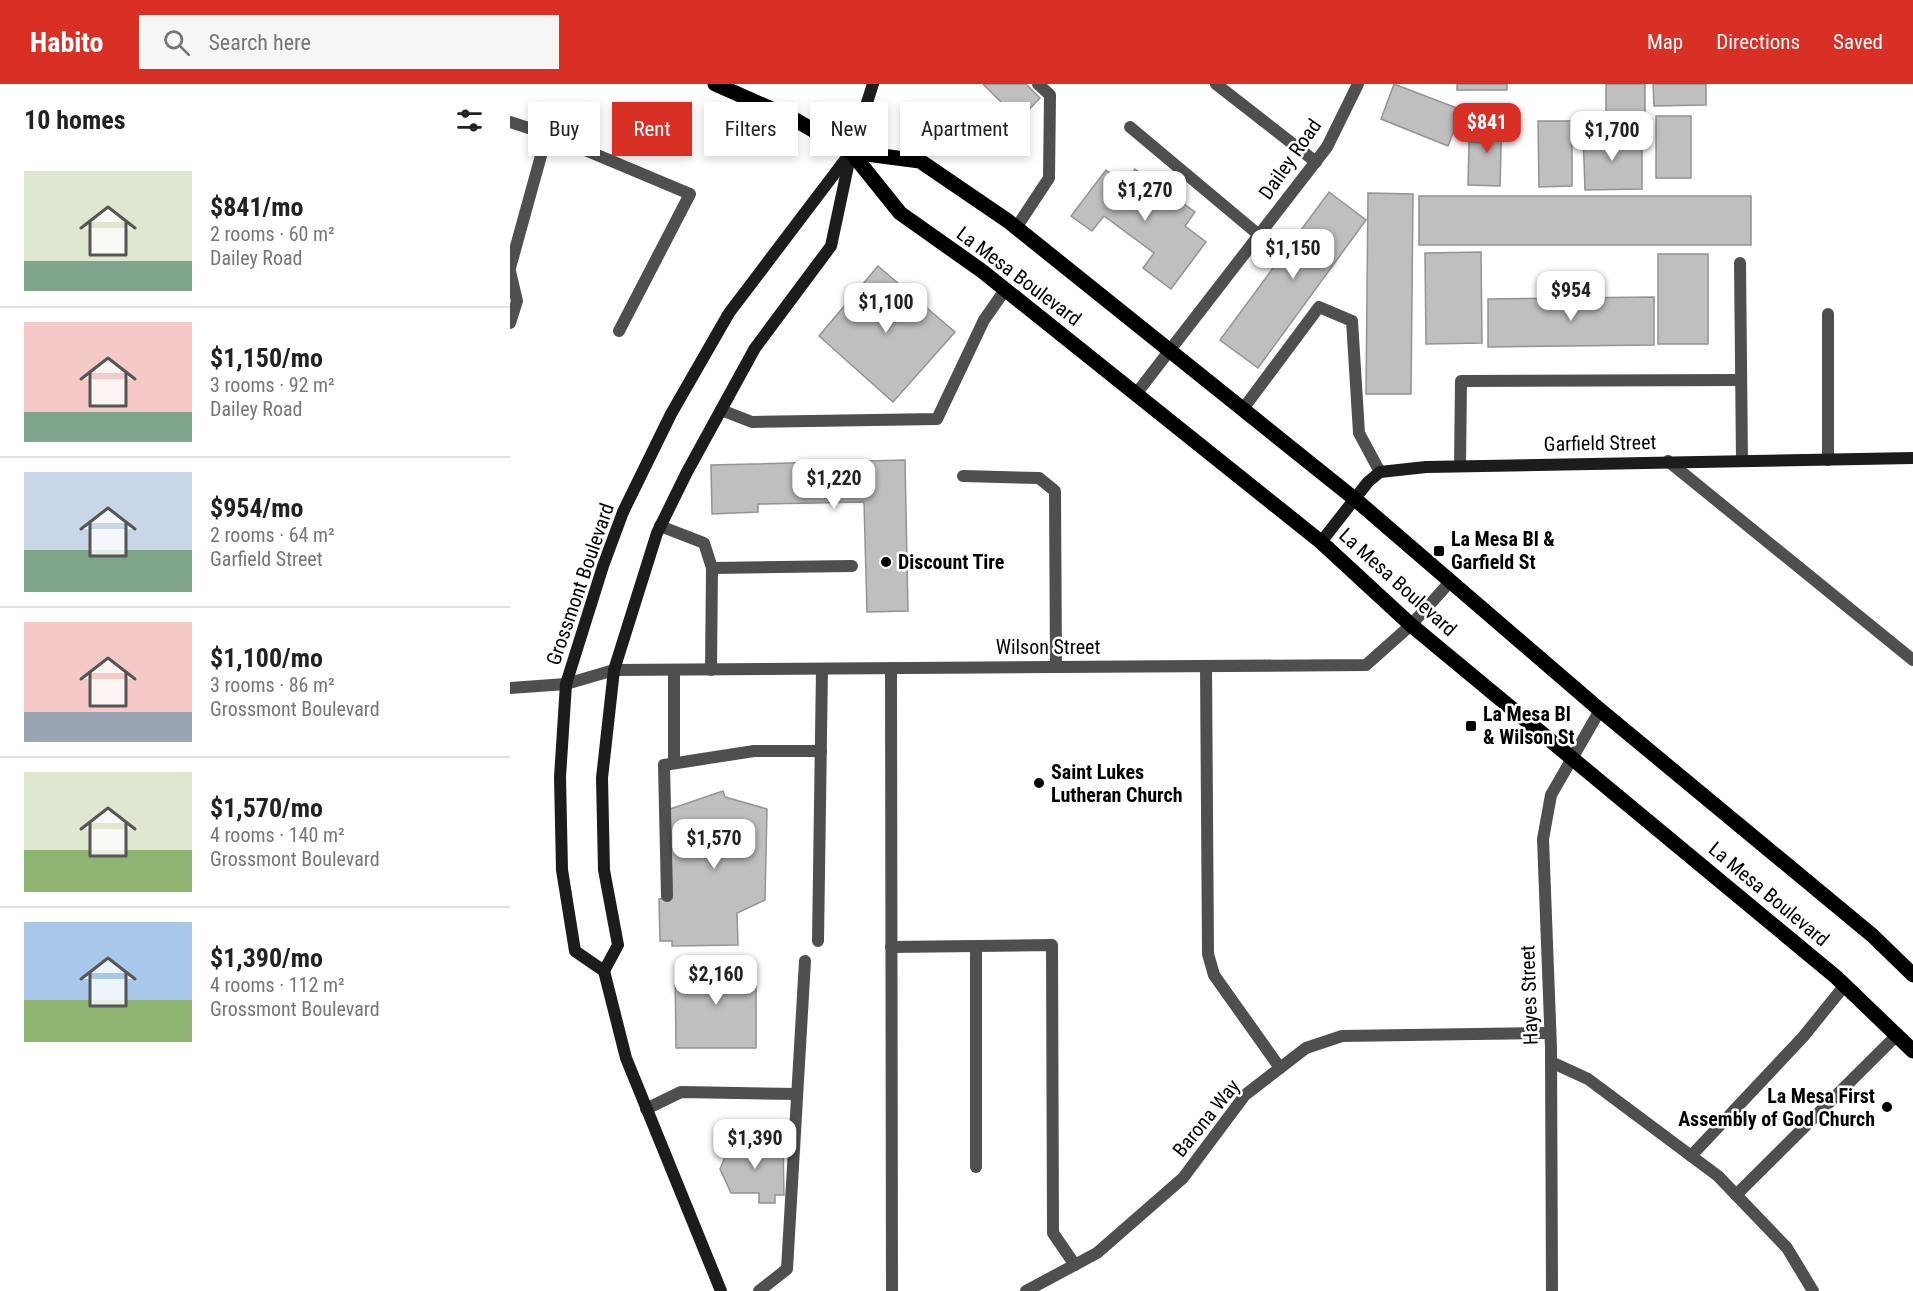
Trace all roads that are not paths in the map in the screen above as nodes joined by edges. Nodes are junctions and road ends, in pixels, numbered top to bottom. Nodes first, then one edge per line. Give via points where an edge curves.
1 (715, 84) edge
2 (873, 84) edge
3 (1038, 84) edge
4 (1216, 84) edge
5 (1358, 84) edge
6 (867, 102) edge
7 (510, 122) edge
8 (1130, 127) dead end
9 (528, 128) edge
10 (810, 128) edge
11 (541, 156) edge
12 (599, 156) edge
13 (848, 156) edge
14 (850, 156) edge
15 (854, 156) edge
16 (882, 156) edge
17 (1316, 162) junction
18 (1016, 228) junction
19 (1259, 235) junction
20 (1740, 263) dead end
21 (510, 270) edge
22 (1005, 290) junction
23 (1828, 314) dead end
24 (510, 323) edge
25 (619, 331) dead end
26 (1170, 351) junction
27 (1740, 380) junction
28 (1136, 394) junction
29 (1243, 409) junction
30 (721, 410) junction
31 (1913, 458) edge
32 (1742, 460) junction
33 (1828, 460) junction
34 (1668, 461) junction
35 (1460, 466) junction
36 (1380, 472) junction
37 (963, 476) dead end
38 (1356, 500) junction
39 (660, 526) junction
40 (1321, 542) junction
41 (852, 566) dead end
42 (712, 568) junction
43 (1449, 583) junction
44 (1412, 625) junction
45 (1913, 660) edge
46 (1206, 666) junction
47 (1056, 667) junction
48 (891, 668) junction
49 (711, 669) junction
50 (822, 669) junction
51 (614, 670) junction
52 (674, 670) junction
53 (566, 684) junction
54 (510, 688) edge
55 (1600, 711) junction
56 (821, 752) junction
57 (1572, 759) junction
58 (674, 763) junction
59 (667, 896) dead end
60 (818, 940) dead end
61 (976, 946) junction
62 (891, 947) junction
63 (805, 961) dead end
64 (604, 971) junction
65 (1913, 975) edge
66 (1845, 985) junction
67 (1549, 1033) junction
68 (1897, 1035) junction
69 (1913, 1051) edge
70 (1551, 1062) junction
71 (1280, 1068) junction
72 (797, 1094) junction
73 (646, 1108) junction
74 (1691, 1156) junction
75 (976, 1167) dead end
76 (1736, 1195) junction
77 (1075, 1265) junction
78 (721, 1291) edge
79 (759, 1291) edge
80 (892, 1291) edge
81 (1026, 1291) edge
82 (1552, 1291) edge
83 (1813, 1291) edge

1 - 10 main road, La Mesa Boulevard
2 - 6 main road, Grossmont Boulevard
3 - 18 street via 1050,95 1049,178
4 - 17 street
5 - 17 street, Dailey Road via 1328,147
7 - 9 street
8 - 19 street
11 - 21 street
12 - 25 street via 690,194
13 - 53 main road, Grossmont Boulevard via 729,313 671,414 623,513
14 - 30 main road, Grossmont Boulevard via 831,246 755,348
15 - 22 main road, La Mesa Boulevard via 900,213
16 - 18 main road, La Mesa Boulevard via 920,161
17 - 19 street, Dailey Road
18 - 26 main road, La Mesa Boulevard
19 - 26 street, Dailey Road
20 - 27 street
21 - 24 street via 517,301
22 - 28 main road, La Mesa Boulevard
22 - 30 street via 984,320 936,419 752,422
23 - 33 street
26 - 28 street, Dailey Road
26 - 29 main road, La Mesa Boulevard
27 - 32 street
27 - 35 street via 1461,381
28 - 40 main road, La Mesa Boulevard
29 - 36 street via 1319,307 1352,321 1359,433
29 - 38 main road, La Mesa Boulevard
30 - 39 main road, Grossmont Boulevard
31 - 33 main road, Garfield Street
32 - 33 main road, Garfield Street
32 - 34 main road, Garfield Street
34 - 35 main road, Garfield Street
34 - 45 street
35 - 36 main road, Garfield Street
36 - 38 main road
37 - 47 street via 1039,478 1055,491
38 - 40 main road
38 - 43 main road, La Mesa Boulevard
39 - 42 street via 704,543
39 - 51 main road, Grossmont Boulevard
40 - 44 main road, La Mesa Boulevard
41 - 42 street
42 - 49 street
43 - 44 street, Wilson Street
43 - 55 main road, La Mesa Boulevard
44 - 46 street, Wilson Street via 1366,665
44 - 57 main road, La Mesa Boulevard
46 - 47 street, Wilson Street
46 - 71 street via 1208,954 1214,975
47 - 48 street, Wilson Street
48 - 50 street, Wilson Street
48 - 62 street
49 - 50 street, Wilson Street
49 - 52 street, Wilson Street
50 - 56 street
51 - 52 street, Wilson Street
51 - 53 street, Wilson Street
51 - 64 main road, Grossmont Boulevard via 602,778 604,870 618,945
52 - 58 street
53 - 54 street, Wilson Street
53 - 64 main road, Grossmont Boulevard via 560,777 562,870 575,951
55 - 57 street, Hayes Street
55 - 65 main road, La Mesa Boulevard via 1873,936
56 - 58 street via 754,751
56 - 60 street
57 - 66 main road, La Mesa Boulevard
57 - 67 street, Hayes Street via 1551,795 1543,839
58 - 59 street via 664,765
61 - 62 street
61 - 75 street
61 - 77 street via 1052,945 1053,1233
62 - 80 street
63 - 72 street
64 - 73 main road via 626,1058
66 - 68 main road, La Mesa Boulevard
66 - 74 street via 1803,1037
67 - 70 street, Hayes Street
67 - 71 street, Barona Way via 1342,1036 1306,1048
68 - 69 main road, La Mesa Boulevard
68 - 76 street
70 - 74 street via 1588,1079
70 - 82 street, Hayes Street
71 - 77 street, Barona Way via 1245,1095 1183,1178 1097,1252
72 - 73 street via 681,1092
72 - 79 street via 787,1269
73 - 78 main road
74 - 76 street
76 - 83 street via 1786,1248
77 - 81 street, Barona Way

